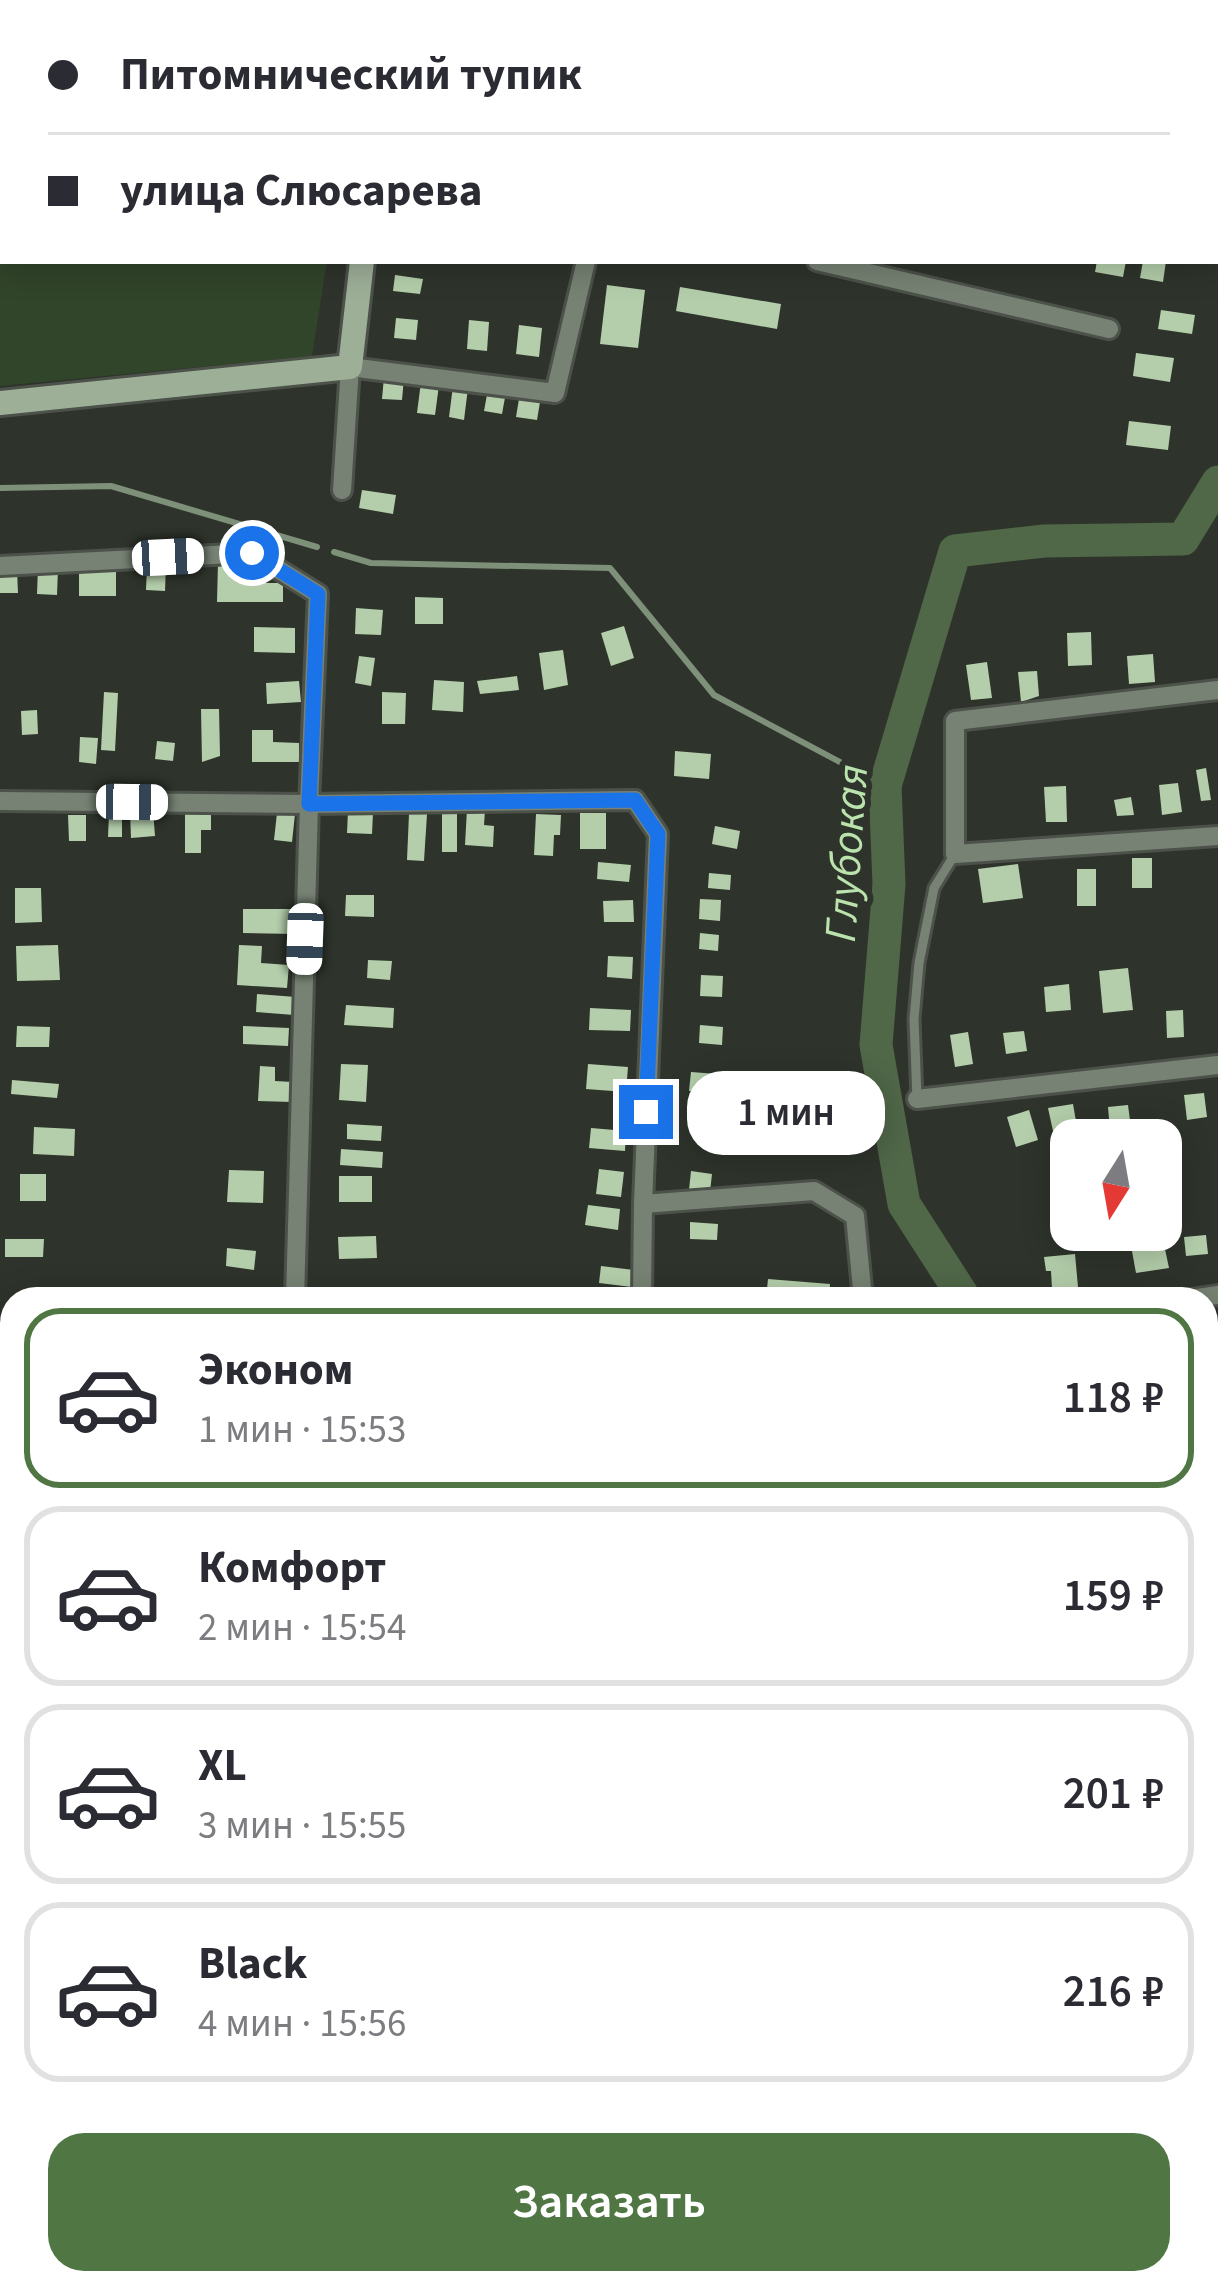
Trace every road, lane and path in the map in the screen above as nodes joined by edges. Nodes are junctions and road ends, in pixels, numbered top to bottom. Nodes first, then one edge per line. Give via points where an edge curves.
1 (362, 264) edge
2 (585, 264) edge
3 (830, 264) edge
4 (1108, 328) dead end
5 (350, 367) junction
6 (0, 403) edge
7 (342, 490) dead end
8 (0, 566) edge
9 (1218, 690) edge
10 (0, 801) edge
11 (309, 804) junction
12 (1218, 836) edge
13 (955, 854) junction
14 (1218, 1065) edge
15 (917, 1099) joint
16 (643, 1204) junction
17 (296, 1287) edge
18 (642, 1287) edge
19 (862, 1287) edge

1 - 5 street
2 - 5 street via 555,393
3 - 4 street
5 - 6 street
5 - 7 street
8 - 11 street via 252,553 318,594
9 - 13 street via 955,721
10 - 11 street
11 - 16 street via 635,800 658,834
11 - 17 street
12 - 13 street
13 - 15 lane via 934,888 920,963
14 - 15 street
16 - 18 street
16 - 19 street via 814,1191 856,1216

